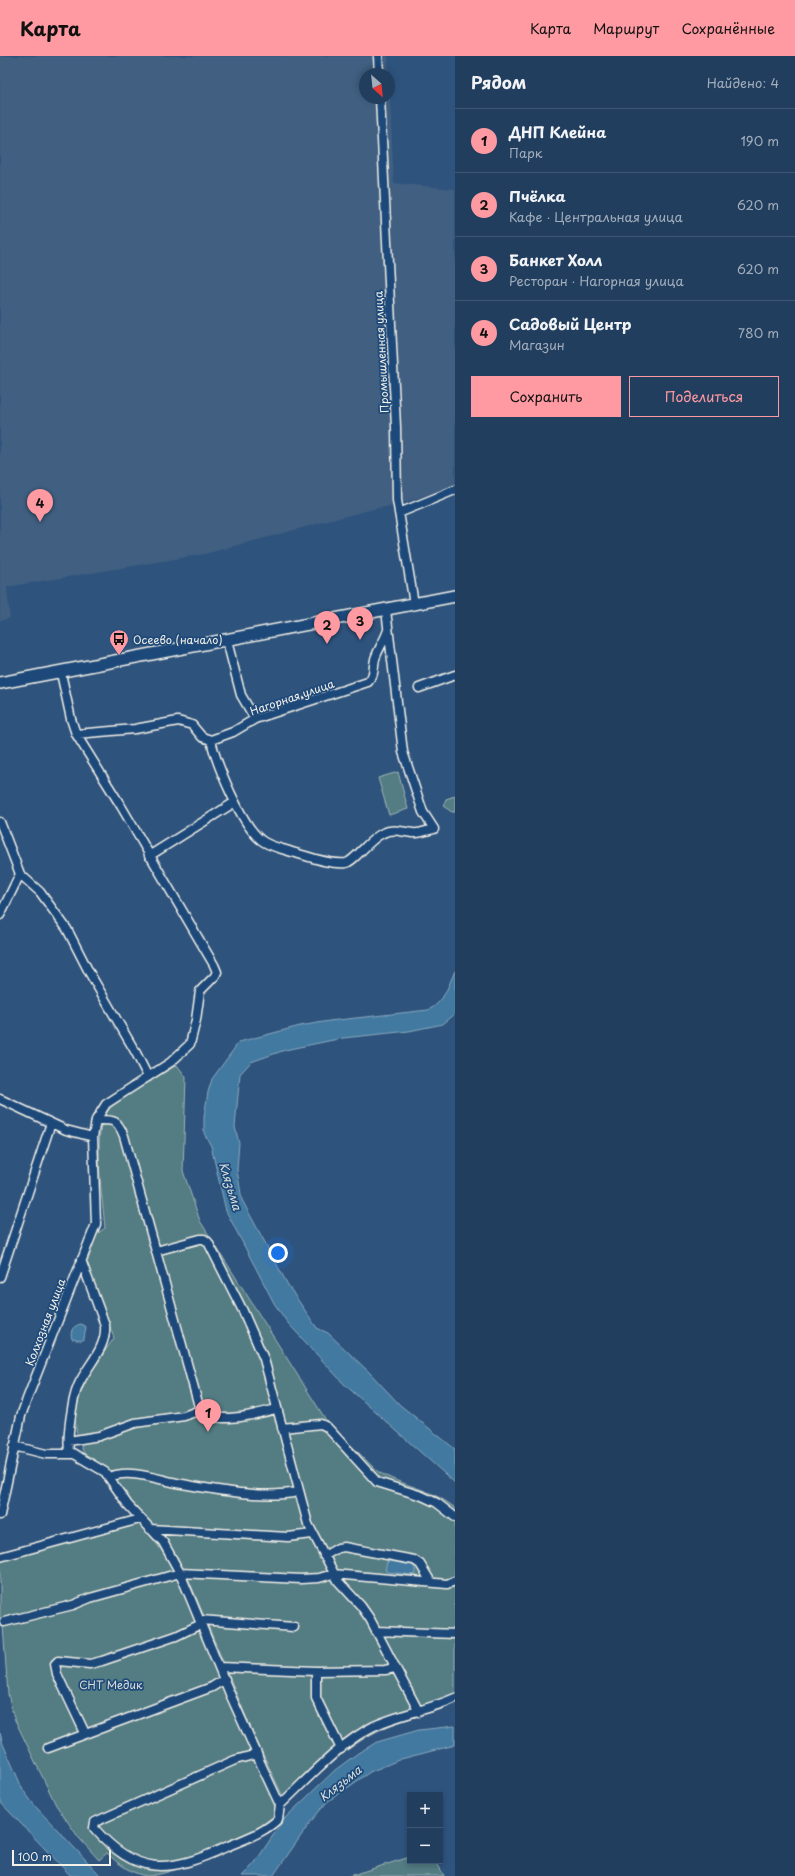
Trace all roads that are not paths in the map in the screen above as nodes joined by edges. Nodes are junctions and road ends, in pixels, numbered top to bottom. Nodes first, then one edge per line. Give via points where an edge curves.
1 (378, 56) edge
2 (379, 68) edge
3 (380, 104) edge
4 (455, 490) edge
5 (399, 513) junction
6 (455, 596) edge
7 (414, 604) junction
8 (386, 610) junction
9 (389, 625) junction
10 (227, 641) junction
11 (61, 673) junction
12 (455, 675) edge
13 (0, 683) edge
14 (419, 688) dead end
15 (256, 719) junction
16 (76, 734) junction
17 (211, 740) junction
18 (235, 802) junction
19 (0, 822) edge
20 (149, 856) junction
21 (20, 874) junction
22 (0, 915) edge
23 (150, 1076) junction
24 (0, 1099) edge
25 (96, 1120) junction
26 (51, 1123) junction
27 (93, 1136) junction
28 (156, 1251) junction
29 (82, 1260) junction
30 (0, 1277) edge
31 (276, 1409) junction
32 (200, 1410) junction
33 (282, 1428) junction
34 (69, 1441) junction
35 (14, 1446) junction
36 (72, 1454) junction
37 (109, 1477) junction
38 (298, 1492) junction
39 (0, 1515) edge
40 (455, 1517) edge
41 (140, 1518) junction
42 (150, 1529) junction
43 (312, 1534) junction
44 (324, 1556) junction
45 (0, 1557) edge
46 (180, 1573) junction
47 (333, 1574) junction
48 (455, 1580) edge
49 (431, 1582) junction
50 (4, 1622) dead end
51 (201, 1622) junction
52 (294, 1627) dead end
53 (376, 1631) junction
54 (455, 1634) edge
55 (220, 1667) junction
56 (395, 1668) junction
57 (316, 1671) junction
58 (225, 1679) junction
59 (455, 1698) edge
60 (418, 1712) junction
61 (85, 1734) junction
62 (48, 1748) dead end
63 (341, 1749) junction
64 (257, 1754) junction
65 (280, 1805) junction

1 - 2 street
3 - 5 street, Промышленная улица
4 - 5 street
5 - 7 street, Промышленная улица
6 - 7 main road
7 - 8 main road
8 - 9 street
8 - 10 main road
9 - 15 street, Нагорная улица via 375,658 374,674 368,682
9 - 18 street via 403,752 423,812 434,828 420,833 392,830 385,832 367,844 352,861 338,862 309,858 265,842 254,832
10 - 11 main road
10 - 15 street via 241,695
11 - 13 main road
11 - 16 street
12 - 14 street
15 - 17 street, Нагорная улица via 233,732
16 - 17 street via 113,732 178,721 192,725 202,737
16 - 20 street
17 - 18 street
18 - 20 street
19 - 21 street
20 - 23 street via 217,972 200,992 190,1044
21 - 22 street
21 - 23 street via 40,892 67,929
23 - 25 street via 106,1104
24 - 26 street
25 - 27 street, Колхозная улица
25 - 28 street via 109,1120 120,1126
26 - 27 street via 72,1132
26 - 30 street
27 - 29 street, Колхозная улица via 97,1216
28 - 31 street via 200,1239 208,1242 264,1359
28 - 32 street
29 - 34 street via 106,1333 104,1342 78,1386 72,1404
29 - 35 street, Колхозная улица via 27,1399
31 - 32 street via 236,1417 211,1418
31 - 33 street
32 - 34 street via 184,1416 135,1423 99,1436
33 - 38 street
33 - 40 street via 321,1424 327,1427 377,1482 427,1498
34 - 36 street via 69,1451
35 - 36 street via 46,1454
35 - 39 street, Колхозная улица
36 - 37 street via 105,1472
37 - 38 street via 116,1474 136,1475 181,1484 281,1495
37 - 41 street
38 - 43 street
41 - 42 street
41 - 45 street
42 - 43 street via 288,1537
42 - 46 street via 162,1542
43 - 44 street
44 - 47 street
44 - 49 street via 338,1548 344,1548 414,1560 420,1564
46 - 47 street via 301,1578 319,1578
46 - 50 street via 73,1605
46 - 51 street
47 - 49 street
47 - 53 street via 360,1606
48 - 49 street via 447,1584
51 - 52 street
51 - 55 street
51 - 61 street via 176,1636 102,1661 90,1664 58,1661 55,1664 57,1674
53 - 54 street
53 - 56 street
55 - 57 street
55 - 58 street
56 - 57 street
56 - 60 street
57 - 63 street via 316,1698
58 - 61 street via 212,1687
58 - 64 street
59 - 60 street
60 - 63 street via 374,1726
61 - 62 street
63 - 65 street
64 - 65 street
64 - 65 street via 235,1760 94,1822 94,1828 119,1858 147,1871 160,1871 200,1859 264,1830 278,1819

